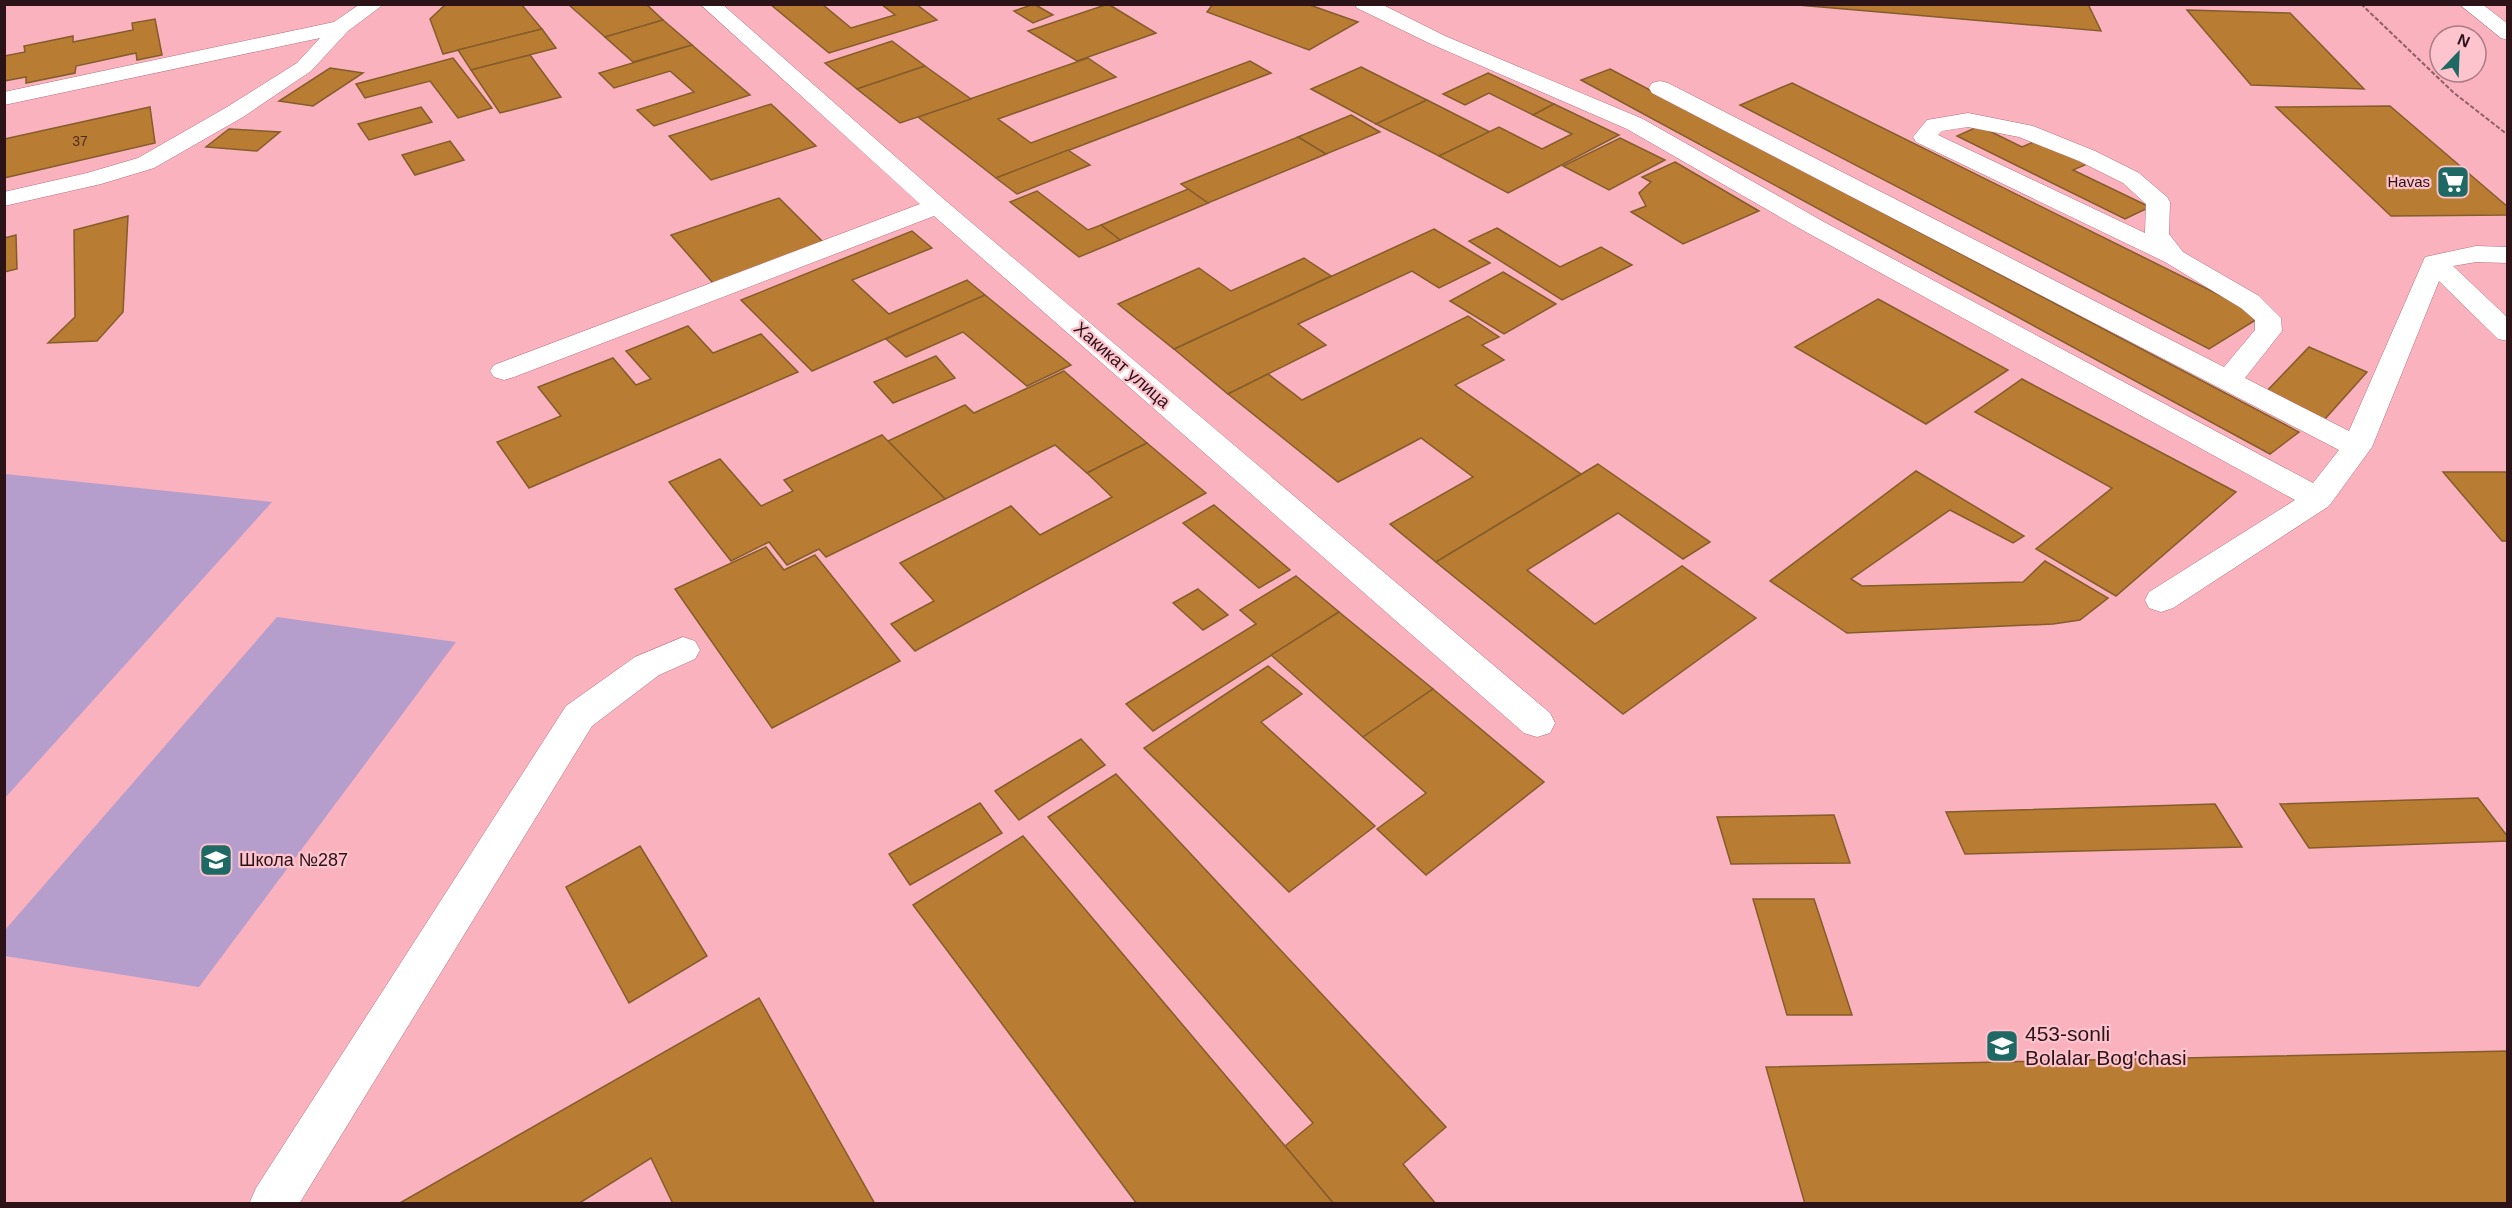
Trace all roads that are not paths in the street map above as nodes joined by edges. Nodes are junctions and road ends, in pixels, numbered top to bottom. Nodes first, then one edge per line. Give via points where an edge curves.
1 (374, 4) edge
2 (710, 4) edge
3 (1364, 4) edge
4 (2469, 4) edge
5 (342, 27) junction
6 (2508, 34) edge
7 (1660, 88) dead end
8 (4, 99) edge
9 (4, 199) edge
10 (937, 206) junction
11 (2508, 255) edge
12 (2174, 257) junction
13 (2434, 262) junction
14 (2508, 333) edge
15 (504, 371) dead end
16 (2228, 381) junction
17 (2357, 447) junction
18 (2318, 499) junction
19 (2161, 600) dead end
20 (683, 650) dead end
21 (1537, 723) dead end
22 (272, 1203) edge

1 - 5 street
2 - 10 street, Хакикат улица
3 - 18 street via 1635,124 1815,227
4 - 6 street
5 - 8 street
5 - 9 street via 304,67 146,163
7 - 16 street
10 - 15 street
10 - 21 street, Хакикат улица
11 - 13 street via 2476,254
12 - 12 street via 2157,234 2158,202 2131,178 2087,156 2025,131 1968,120 1935,124 1924,137
12 - 16 street via 2250,302 2268,318 2268,331
13 - 14 street
13 - 17 street
16 - 17 street
17 - 18 street
18 - 19 street
20 - 22 street via 647,666 579,716

